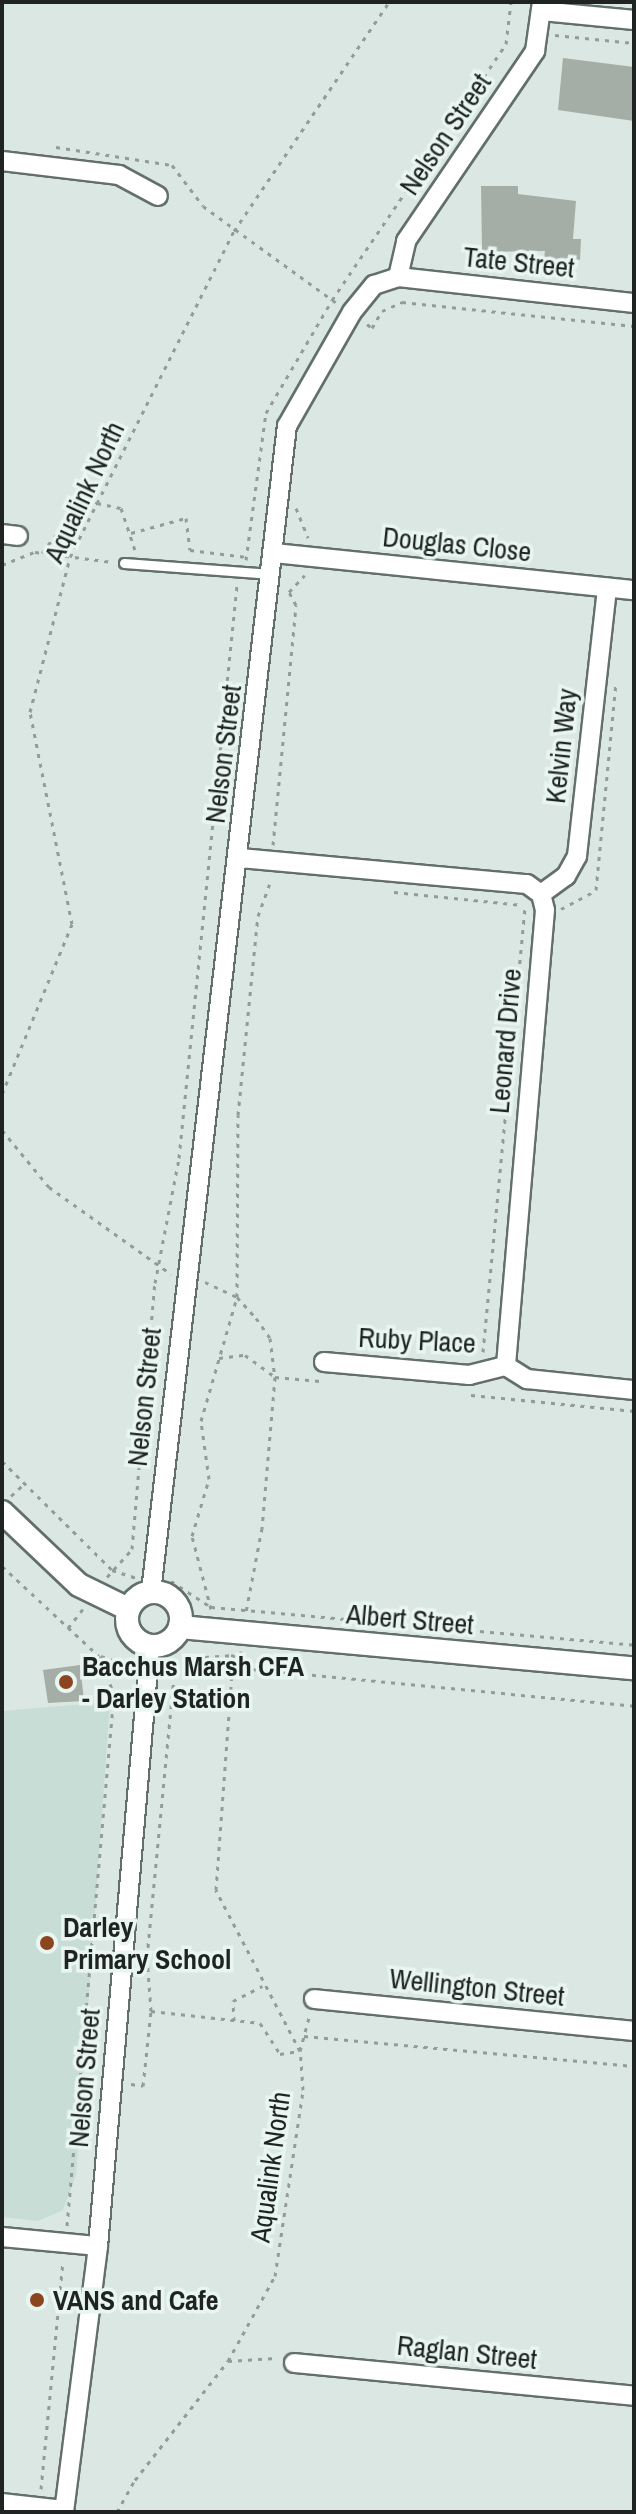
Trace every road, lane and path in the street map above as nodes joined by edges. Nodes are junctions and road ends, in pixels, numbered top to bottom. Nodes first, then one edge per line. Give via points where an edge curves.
1 (389, 2) edge
2 (541, 6) edge
3 (634, 20) edge
4 (508, 31) dead end
5 (539, 34) junction
6 (634, 43) edge
7 (2, 161) edge
8 (183, 177) dead end
9 (158, 196) dead end
10 (234, 231) junction
11 (398, 277) junction
12 (634, 303) edge
13 (352, 312) junction
14 (634, 326) edge
15 (97, 503) junction
16 (131, 533) junction
17 (42, 553) junction
18 (274, 553) junction
19 (70, 557) junction
20 (248, 557) dead end
21 (129, 563) junction
22 (2, 565) edge
23 (308, 573) dead end
24 (272, 574) junction
25 (237, 587) dead end
26 (607, 588) junction
27 (634, 590) edge
28 (618, 669) dead end
29 (240, 858) junction
30 (271, 860) junction
31 (271, 880) junction
32 (287, 881) dead end
33 (382, 891) dead end
34 (543, 902) junction
35 (525, 905) junction
36 (2, 1094) edge
37 (324, 1362) dead end
38 (506, 1366) junction
39 (481, 1373) junction
40 (634, 1390) edge
41 (479, 1395) dead end
42 (2, 1461) edge
43 (25, 1483) junction
44 (4, 1506) edge
45 (2, 1566) edge
46 (112, 1570) junction
47 (152, 1586) junction
48 (95, 1593) junction
49 (211, 1607) junction
50 (128, 1609) junction
51 (180, 1627) junction
52 (68, 1628) junction
53 (208, 1633) junction
54 (634, 1645) edge
55 (150, 1647) junction
56 (205, 1657) junction
57 (240, 1658) junction
58 (634, 1668) edge
59 (634, 1706) edge
60 (263, 1986) junction
61 (314, 1999) joint
62 (151, 2011) junction
63 (234, 2021) junction
64 (634, 2031) edge
65 (304, 2036) junction
66 (300, 2051) junction
67 (634, 2066) edge
68 (81, 2080) junction
69 (112, 2082) junction
70 (2, 2237) edge
71 (65, 2243) junction
72 (98, 2246) junction
73 (228, 2361) junction
74 (294, 2363) joint
75 (634, 2396) edge
76 (2, 2503) edge
77 (37, 2506) junction
78 (64, 2511) edge
79 (117, 2512) edge

1 - 10 path, Aqualink North
2 - 3 street
2 - 5 street, Nelson Street
4 - 5 path
5 - 6 path
5 - 11 street, Nelson Street via 535,51 406,241
7 - 9 street via 119,175
8 - 10 path via 203,206
10 - 13 path
10 - 15 path, Aqualink North
11 - 12 street, Tate Street
11 - 13 street, Nelson Street via 374,285
13 - 14 path via 372,328 382,311 402,302
13 - 18 street, Nelson Street via 287,426
15 - 16 path via 121,508
15 - 17 path via 76,508
15 - 19 path, Aqualink North
16 - 20 path via 186,518 190,550
16 - 21 path
17 - 19 path
17 - 22 path
18 - 24 street, Nelson Street
18 - 26 street, Douglas Close
19 - 21 path
19 - 36 path, Aqualink North via 30,712 72,924
21 - 24 lane
23 - 30 path via 289,592 296,605
24 - 29 street, Nelson Street
25 - 46 path via 179,1158 155,1283 132,1549
26 - 27 street, Douglas Close
26 - 34 street, Kelvin Way via 577,856
28 - 34 path via 596,890 567,909
29 - 30 street
29 - 47 street, Nelson Street
30 - 31 path
30 - 34 street via 527,884
31 - 32 path
31 - 49 path via 258,916 238,1115 237,1297 201,1421 209,1479 192,1536
33 - 35 path
34 - 35 path
34 - 38 street, Leonard Drive
35 - 39 path
37 - 39 street, Ruby Place
38 - 39 street, Ruby Place
38 - 40 street via 527,1379
39 - 41 path
42 - 43 path
43 - 44 path
43 - 46 path
44 - 48 street via 79,1585
45 - 52 path
46 - 47 path
46 - 48 path
47 - 49 path via 173,1581
47 - 50 street
47 - 51 street via 175,1602
48 - 50 street
48 - 52 path
49 - 53 path
49 - 54 path
50 - 55 street via 130,1634
51 - 53 street, Albert Street
51 - 55 street via 169,1642
52 - 68 path via 99,1656 114,1704
53 - 56 path
53 - 58 street, Albert Street
55 - 69 street, Nelson Street
56 - 57 path
56 - 62 path via 175,1668 147,1957
57 - 59 path via 252,1669
57 - 60 path, Aqualink North via 232,1673 216,1890
60 - 63 path via 233,2001
60 - 66 path, Aqualink North
61 - 64 street, Wellington Street
61 - 65 path
62 - 63 path
62 - 69 path via 143,2086
63 - 66 path via 260,2023 280,2054
65 - 66 path
65 - 67 path
66 - 73 path, Aqualink North via 303,2090 275,2276
68 - 69 path
68 - 71 path
69 - 72 street, Nelson Street
70 - 71 street
71 - 72 street
71 - 77 path
72 - 78 street, Nelson Street
73 - 74 path
73 - 79 path, Aqualink North via 135,2480
74 - 75 street, Raglan Street
76 - 77 street
77 - 78 street

